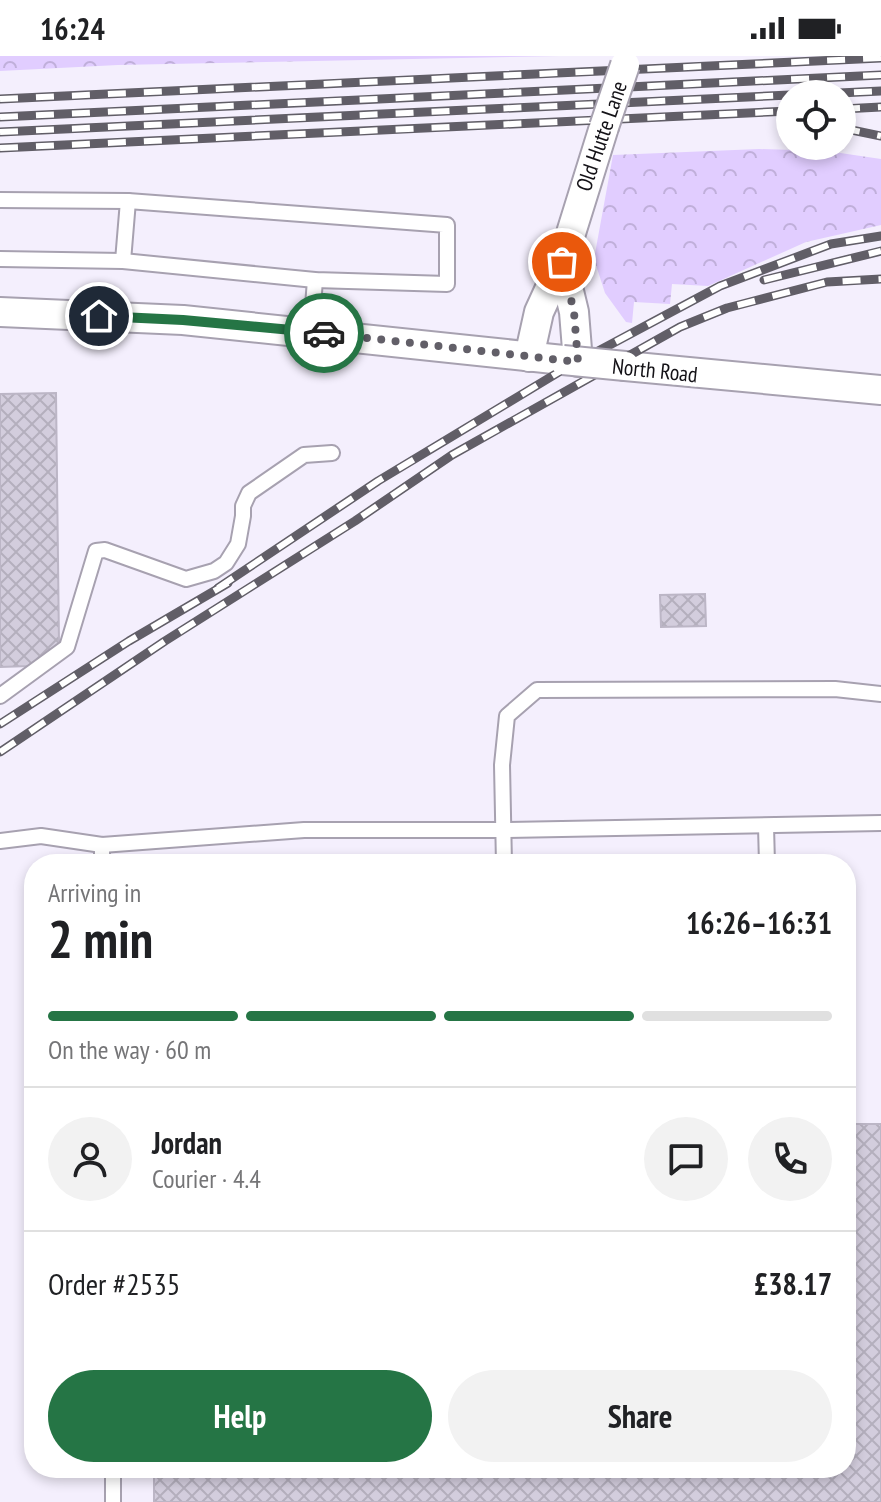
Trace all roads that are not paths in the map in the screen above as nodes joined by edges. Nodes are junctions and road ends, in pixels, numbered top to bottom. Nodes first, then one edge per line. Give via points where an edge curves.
1 (627, 61) edge
2 (0, 200) edge
3 (128, 201) junction
4 (0, 259) edge
5 (123, 261) junction
6 (562, 262) junction
7 (315, 280) junction
8 (0, 312) edge
9 (311, 332) junction
10 (529, 357) junction
11 (573, 358) junction
12 (881, 390) edge
13 (332, 453) dead end
14 (881, 694) edge
15 (0, 696) edge
16 (881, 823) edge
17 (766, 826) junction
18 (504, 830) junction
19 (0, 841) edge
20 (102, 845) junction
21 (102, 854) edge
22 (504, 854) edge
23 (767, 854) edge
24 (113, 1478) edge
25 (113, 1502) edge

1 - 6 street, Old Hutte Lane, bridge
2 - 3 lane
3 - 5 lane
3 - 7 lane via 447,225 447,284
4 - 5 lane
5 - 7 lane
6 - 10 street, Old Hutte Lane via 539,312
6 - 11 street via 574,312
7 - 9 lane
8 - 9 street, North Road
9 - 10 street, North Road
10 - 11 street, North Road
11 - 12 street, North Road, bridge
13 - 15 lane via 304,455 249,493 238,544 214,571 186,579 96,551 67,647
14 - 18 lane via 835,689 537,690 507,716
16 - 17 lane
17 - 18 lane
17 - 23 lane
18 - 20 lane via 304,830
18 - 22 lane
19 - 20 lane via 41,836
20 - 21 lane
24 - 25 lane

